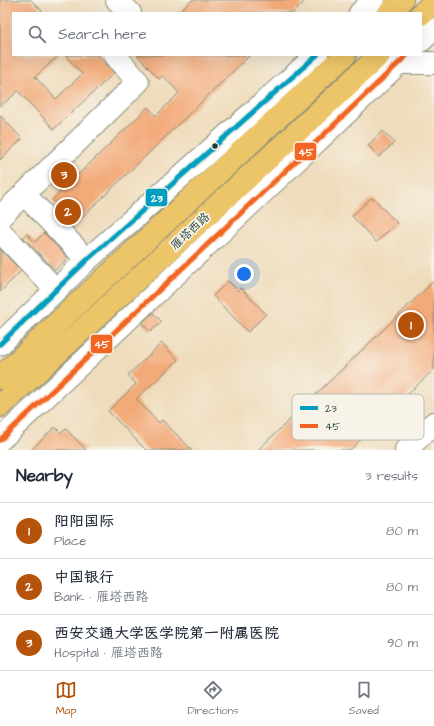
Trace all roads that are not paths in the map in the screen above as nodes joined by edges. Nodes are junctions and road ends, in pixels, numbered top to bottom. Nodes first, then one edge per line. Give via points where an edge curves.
1 (117, 0) edge
2 (355, 0) edge
3 (374, 0) edge
4 (402, 0) edge
5 (434, 2) edge
6 (129, 12) edge
7 (354, 12) edge
8 (361, 12) edge
9 (390, 12) edge
10 (422, 13) edge
11 (434, 29) edge
12 (422, 41) edge
13 (116, 56) edge
14 (316, 56) edge
15 (345, 56) edge
16 (375, 59) edge
17 (403, 59) edge
18 (434, 63) edge
19 (24, 194) junction
20 (0, 217) edge
21 (0, 231) edge
22 (87, 260) junction
23 (56, 290) junction
24 (0, 344) edge
25 (0, 378) edge
26 (0, 406) edge
27 (434, 423) edge
28 (424, 433) edge
29 (0, 440) edge
30 (416, 440) edge
31 (406, 450) edge

1 - 6 street
2 - 7 street
3 - 8 street
4 - 9 main road
5 - 10 main road
11 - 12 street
13 - 19 street via 138,82
14 - 22 street
15 - 25 main road, 雁塔西路
16 - 17 street
16 - 26 main road, 雁塔西路
17 - 18 street
17 - 29 street
19 - 20 street
19 - 22 street
21 - 23 street
22 - 23 street
23 - 24 street
27 - 28 street
30 - 31 street

